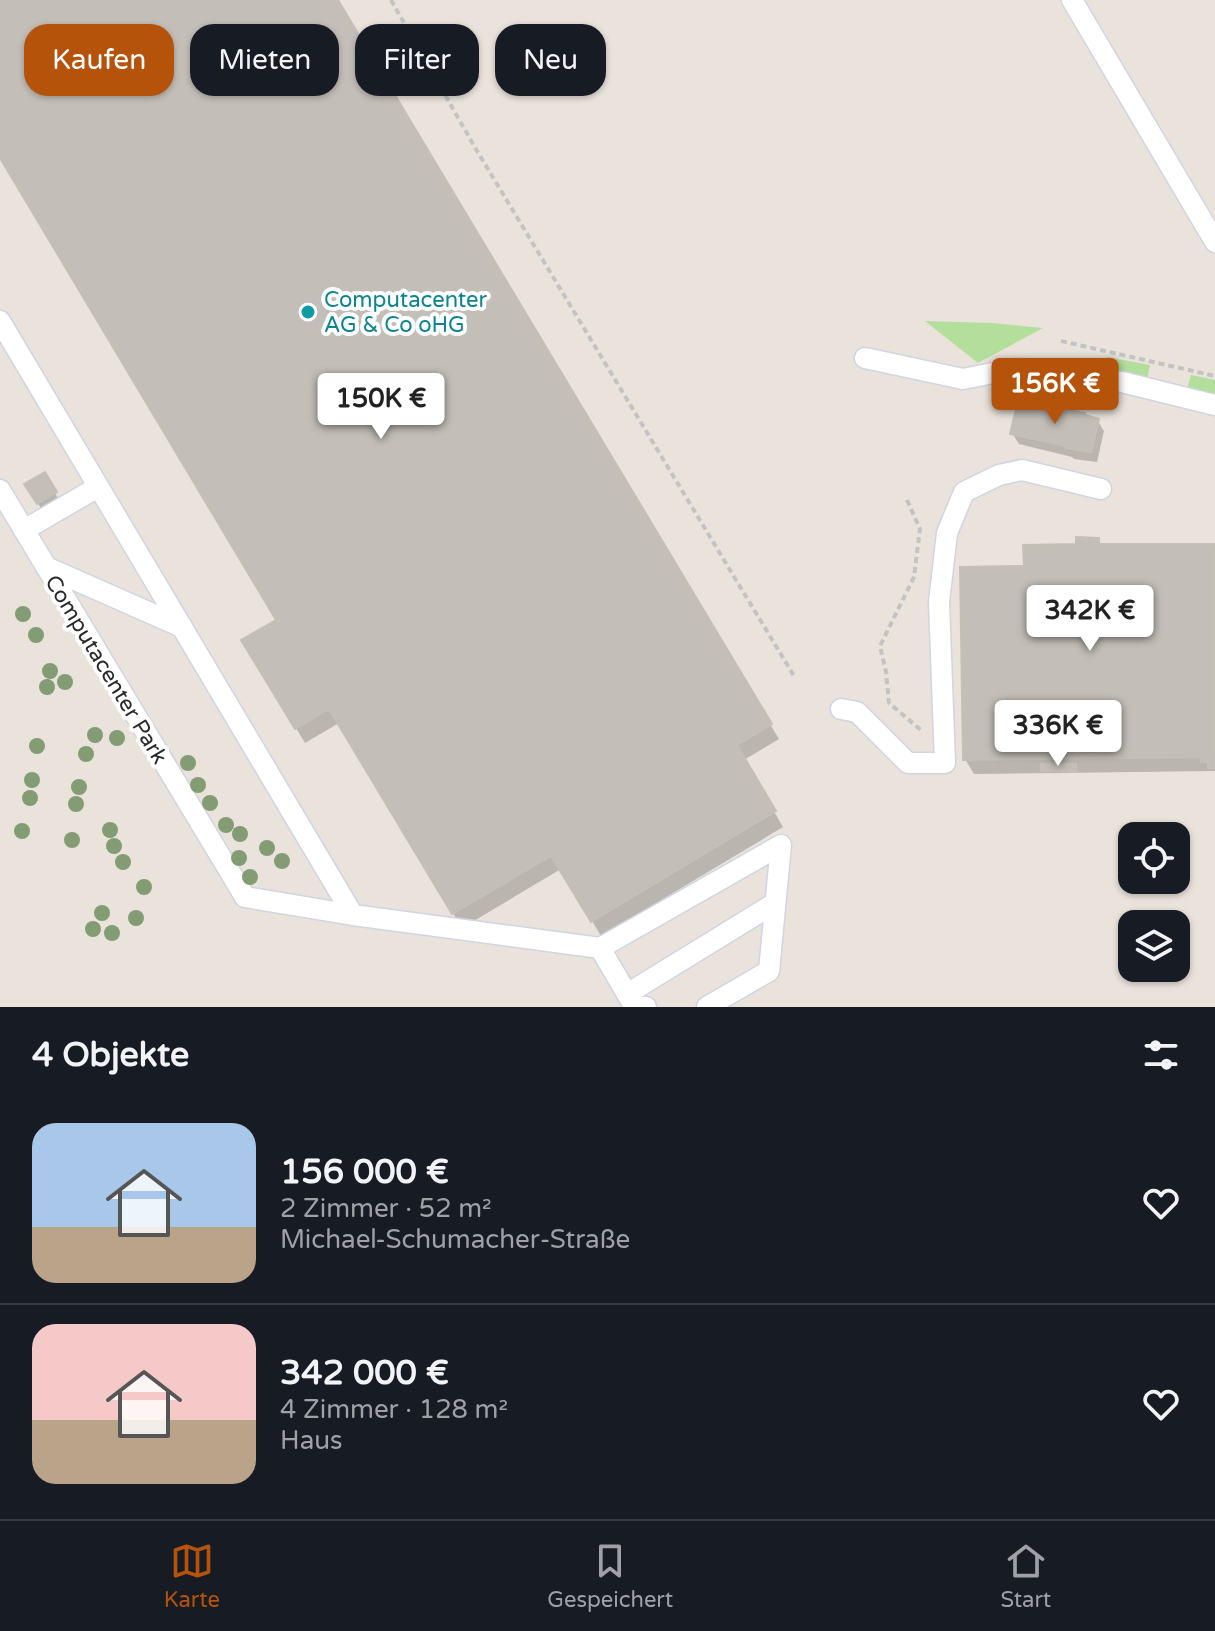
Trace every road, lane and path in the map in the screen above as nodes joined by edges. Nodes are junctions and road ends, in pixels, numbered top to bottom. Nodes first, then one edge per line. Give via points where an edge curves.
1 (391, 0) edge
2 (1072, 0) edge
3 (1215, 242) edge
4 (0, 321) edge
5 (1061, 341) dead end
6 (865, 358) dead end
7 (1215, 376) edge
8 (1215, 405) edge
9 (98, 487) junction
10 (1101, 489) dead end
11 (0, 490) edge
12 (907, 500) dead end
13 (24, 530) junction
14 (46, 567) junction
15 (182, 627) junction
16 (794, 676) dead end
17 (841, 709) dead end
18 (924, 733) dead end
19 (775, 903) junction
20 (353, 915) junction
21 (600, 948) junction
22 (627, 994) junction
23 (646, 1007) edge
24 (707, 1007) edge

1 - 16 path
2 - 3 street
4 - 9 street
5 - 7 path
6 - 8 street via 963,379 1013,369 1052,370
9 - 13 street
9 - 15 street
10 - 17 street via 1022,470 964,492 947,533 939,602 945,763 908,763 857,712
11 - 13 street, Computacenter Park
12 - 18 path via 920,529 914,577 880,646 889,703
13 - 14 street, Computacenter Park
14 - 15 street
14 - 20 street, Computacenter Park via 245,897
15 - 20 street
19 - 21 street via 781,845
19 - 22 street
19 - 24 street via 769,971
20 - 21 street, Computacenter Park
21 - 22 street
22 - 23 street via 634,1006

